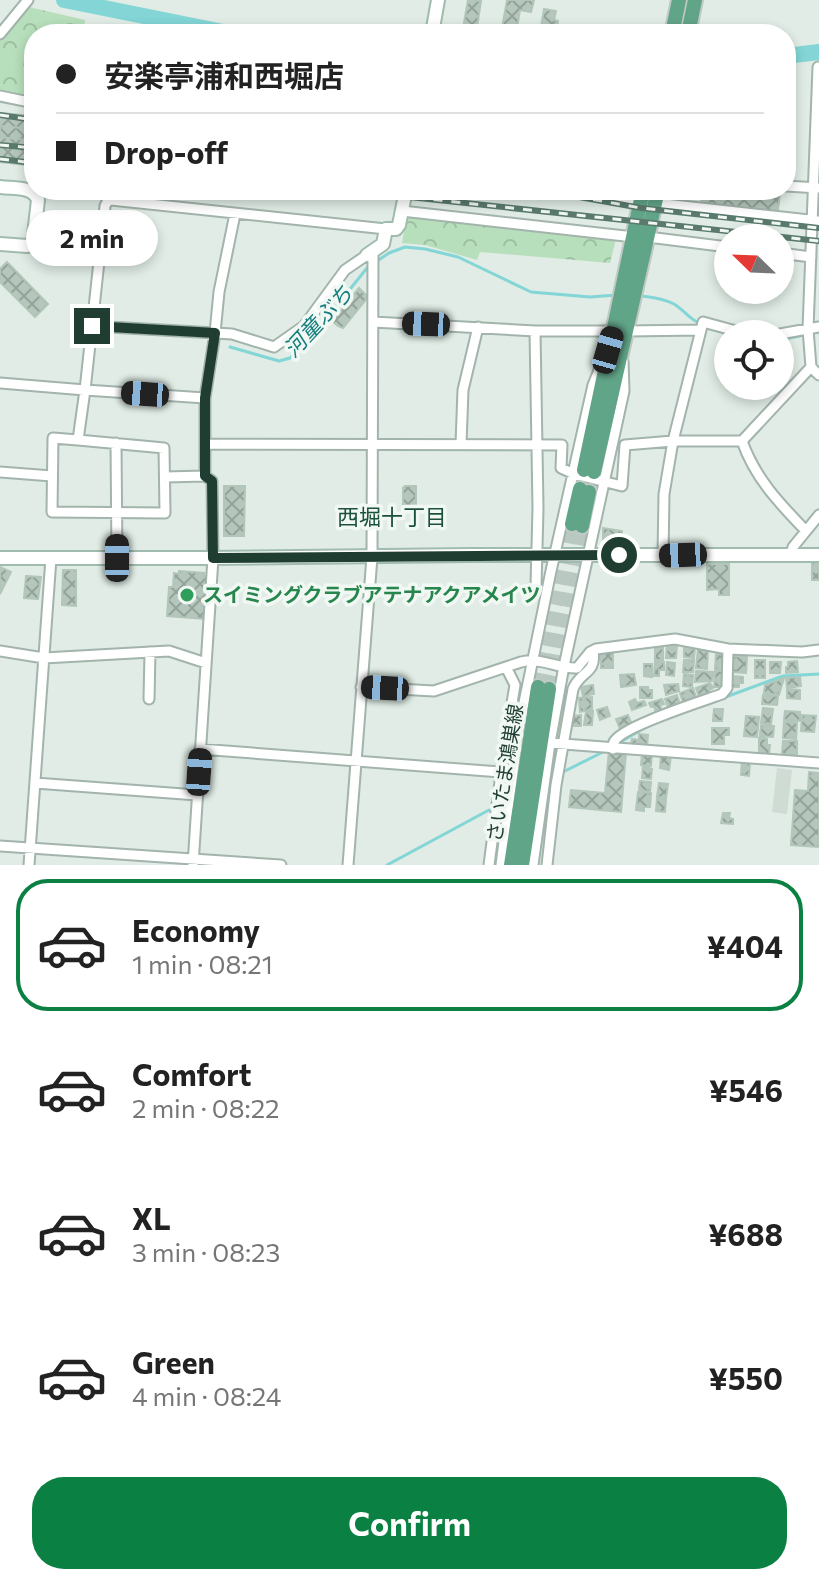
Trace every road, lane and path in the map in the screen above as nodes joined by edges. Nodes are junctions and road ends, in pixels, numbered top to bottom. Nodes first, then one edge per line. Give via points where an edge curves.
1 (438, 0) edge
2 (679, 0) edge
3 (695, 0) edge
4 (27, 1) edge
5 (434, 24) edge
6 (674, 24) edge
7 (690, 24) edge
8 (0, 34) edge
9 (818, 67) edge
10 (0, 96) edge
11 (818, 98) edge
12 (24, 101) edge
13 (796, 186) edge
14 (0, 187) edge
15 (816, 187) edge
16 (24, 190) edge
17 (38, 200) edge
18 (404, 200) edge
19 (648, 200) edge
20 (676, 200) edge
21 (402, 211) junction
22 (235, 214) junction
23 (815, 221) edge
24 (386, 229) junction
25 (641, 237) junction
26 (0, 244) edge
27 (714, 245) edge
28 (794, 255) edge
29 (811, 257) junction
30 (372, 258) junction
31 (814, 282) edge
32 (373, 322) junction
33 (92, 326) junction
34 (478, 327) junction
35 (702, 327) junction
36 (819, 327) edge
37 (714, 329) edge
38 (535, 331) junction
39 (620, 331) junction
40 (215, 333) junction
41 (794, 334) edge
42 (808, 334) junction
43 (811, 367) junction
44 (819, 375) edge
45 (0, 383) edge
46 (85, 390) junction
47 (205, 398) junction
48 (78, 440) junction
49 (673, 441) junction
50 (742, 441) junction
51 (116, 443) junction
52 (206, 444) junction
53 (373, 444) junction
54 (461, 444) junction
55 (537, 444) junction
56 (0, 472) edge
57 (589, 475) junction
58 (52, 476) junction
59 (205, 476) junction
60 (165, 477) junction
61 (585, 490) dead end
62 (116, 513) junction
63 (819, 515) edge
64 (577, 525) tunnel mouth
65 (806, 531) junction
66 (589, 554) junction
67 (554, 555) junction
68 (791, 555) junction
69 (819, 555) edge
70 (537, 556) junction
71 (663, 556) junction
72 (372, 557) junction
73 (0, 558) edge
74 (51, 558) junction
75 (117, 558) junction
76 (213, 558) junction
77 (536, 586) dead end
78 (728, 649) junction
79 (819, 650) edge
80 (0, 651) edge
81 (593, 651) junction
82 (150, 652) junction
83 (44, 658) junction
84 (534, 659) junction
85 (206, 663) junction
86 (564, 666) junction
87 (506, 667) junction
88 (361, 687) junction
89 (149, 699) dead end
90 (550, 743) junction
91 (564, 744) junction
92 (200, 749) junction
93 (613, 749) junction
94 (356, 760) junction
95 (819, 763) edge
96 (506, 772) junction
97 (35, 783) junction
98 (197, 795) junction
99 (0, 846) edge
100 (30, 849) junction
101 (190, 863) edge
102 (29, 865) edge
103 (281, 865) edge
104 (348, 865) edge
105 (489, 865) edge
106 (501, 865) edge
107 (511, 865) edge
108 (522, 865) edge
109 (533, 865) edge
110 (547, 865) edge

1 - 5 main road
2 - 6 main road
3 - 7 main road
4 - 8 street
9 - 11 street
10 - 12 street
11 - 15 street
13 - 15 street
14 - 16 main road
15 - 23 street
17 - 26 main road via 33,243
18 - 21 main road
19 - 25 main road
20 - 23 street
21 - 24 main road via 397,227
21 - 25 street
22 - 24 street
22 - 33 street via 107,202
22 - 40 street
23 - 29 street
24 - 30 main road via 384,243
25 - 27 street
25 - 39 main road
28 - 29 street
29 - 31 street
30 - 32 street
30 - 40 street via 345,270 304,326 278,346
31 - 42 street
32 - 34 street
32 - 53 street
33 - 40 street
33 - 46 street
34 - 38 street
34 - 54 street via 463,390
35 - 37 street
35 - 39 street
35 - 49 street
36 - 42 street
38 - 39 street
38 - 55 street
39 - 57 main road
40 - 47 street
41 - 42 street
42 - 43 street
43 - 44 street
43 - 50 street
45 - 46 street
46 - 47 street
46 - 48 street
47 - 52 street
48 - 51 street
48 - 58 street via 53,438
49 - 50 street
49 - 57 street via 625,445 622,486
49 - 71 street via 664,494
50 - 65 street via 750,463 777,501
51 - 60 street via 164,448
51 - 62 street
52 - 53 street
52 - 59 street
53 - 54 street
53 - 72 street
54 - 55 street
55 - 57 street via 562,445 561,468
55 - 70 street
56 - 58 street
57 - 66 street
57 - 67 street
58 - 62 street via 52,512
59 - 60 street
59 - 76 street via 212,481
60 - 62 street via 165,513
61 - 64 main road
62 - 75 street
63 - 65 street
65 - 68 street
66 - 67 main road
66 - 71 main road
66 - 86 street
67 - 70 main road
67 - 84 street
68 - 69 main road
68 - 71 main road
70 - 72 main road
70 - 77 street
72 - 76 main road
72 - 88 street
73 - 74 main road
74 - 75 main road
74 - 83 street
75 - 76 main road
76 - 85 street
78 - 79 street
78 - 81 street via 675,639
78 - 93 street via 727,688 722,694 648,721 616,738
80 - 83 street
81 - 86 street via 577,668
81 - 91 street via 592,666 574,686
82 - 83 street
82 - 85 street via 169,651
82 - 89 street
83 - 97 street
84 - 86 street
84 - 87 street
84 - 96 street
85 - 92 street
86 - 90 street
87 - 88 street via 434,691
87 - 96 street via 515,685
88 - 94 street
90 - 91 street
90 - 109 street
91 - 93 street
91 - 110 street
92 - 94 street
92 - 98 street
93 - 95 street
94 - 96 street
94 - 104 street
96 - 105 street
96 - 106 street
97 - 98 street
97 - 100 street
98 - 101 street
99 - 100 street
100 - 101 street
100 - 102 street
101 - 103 street
107 - 108 main road, さいたま鴻巣線 via 544,688

